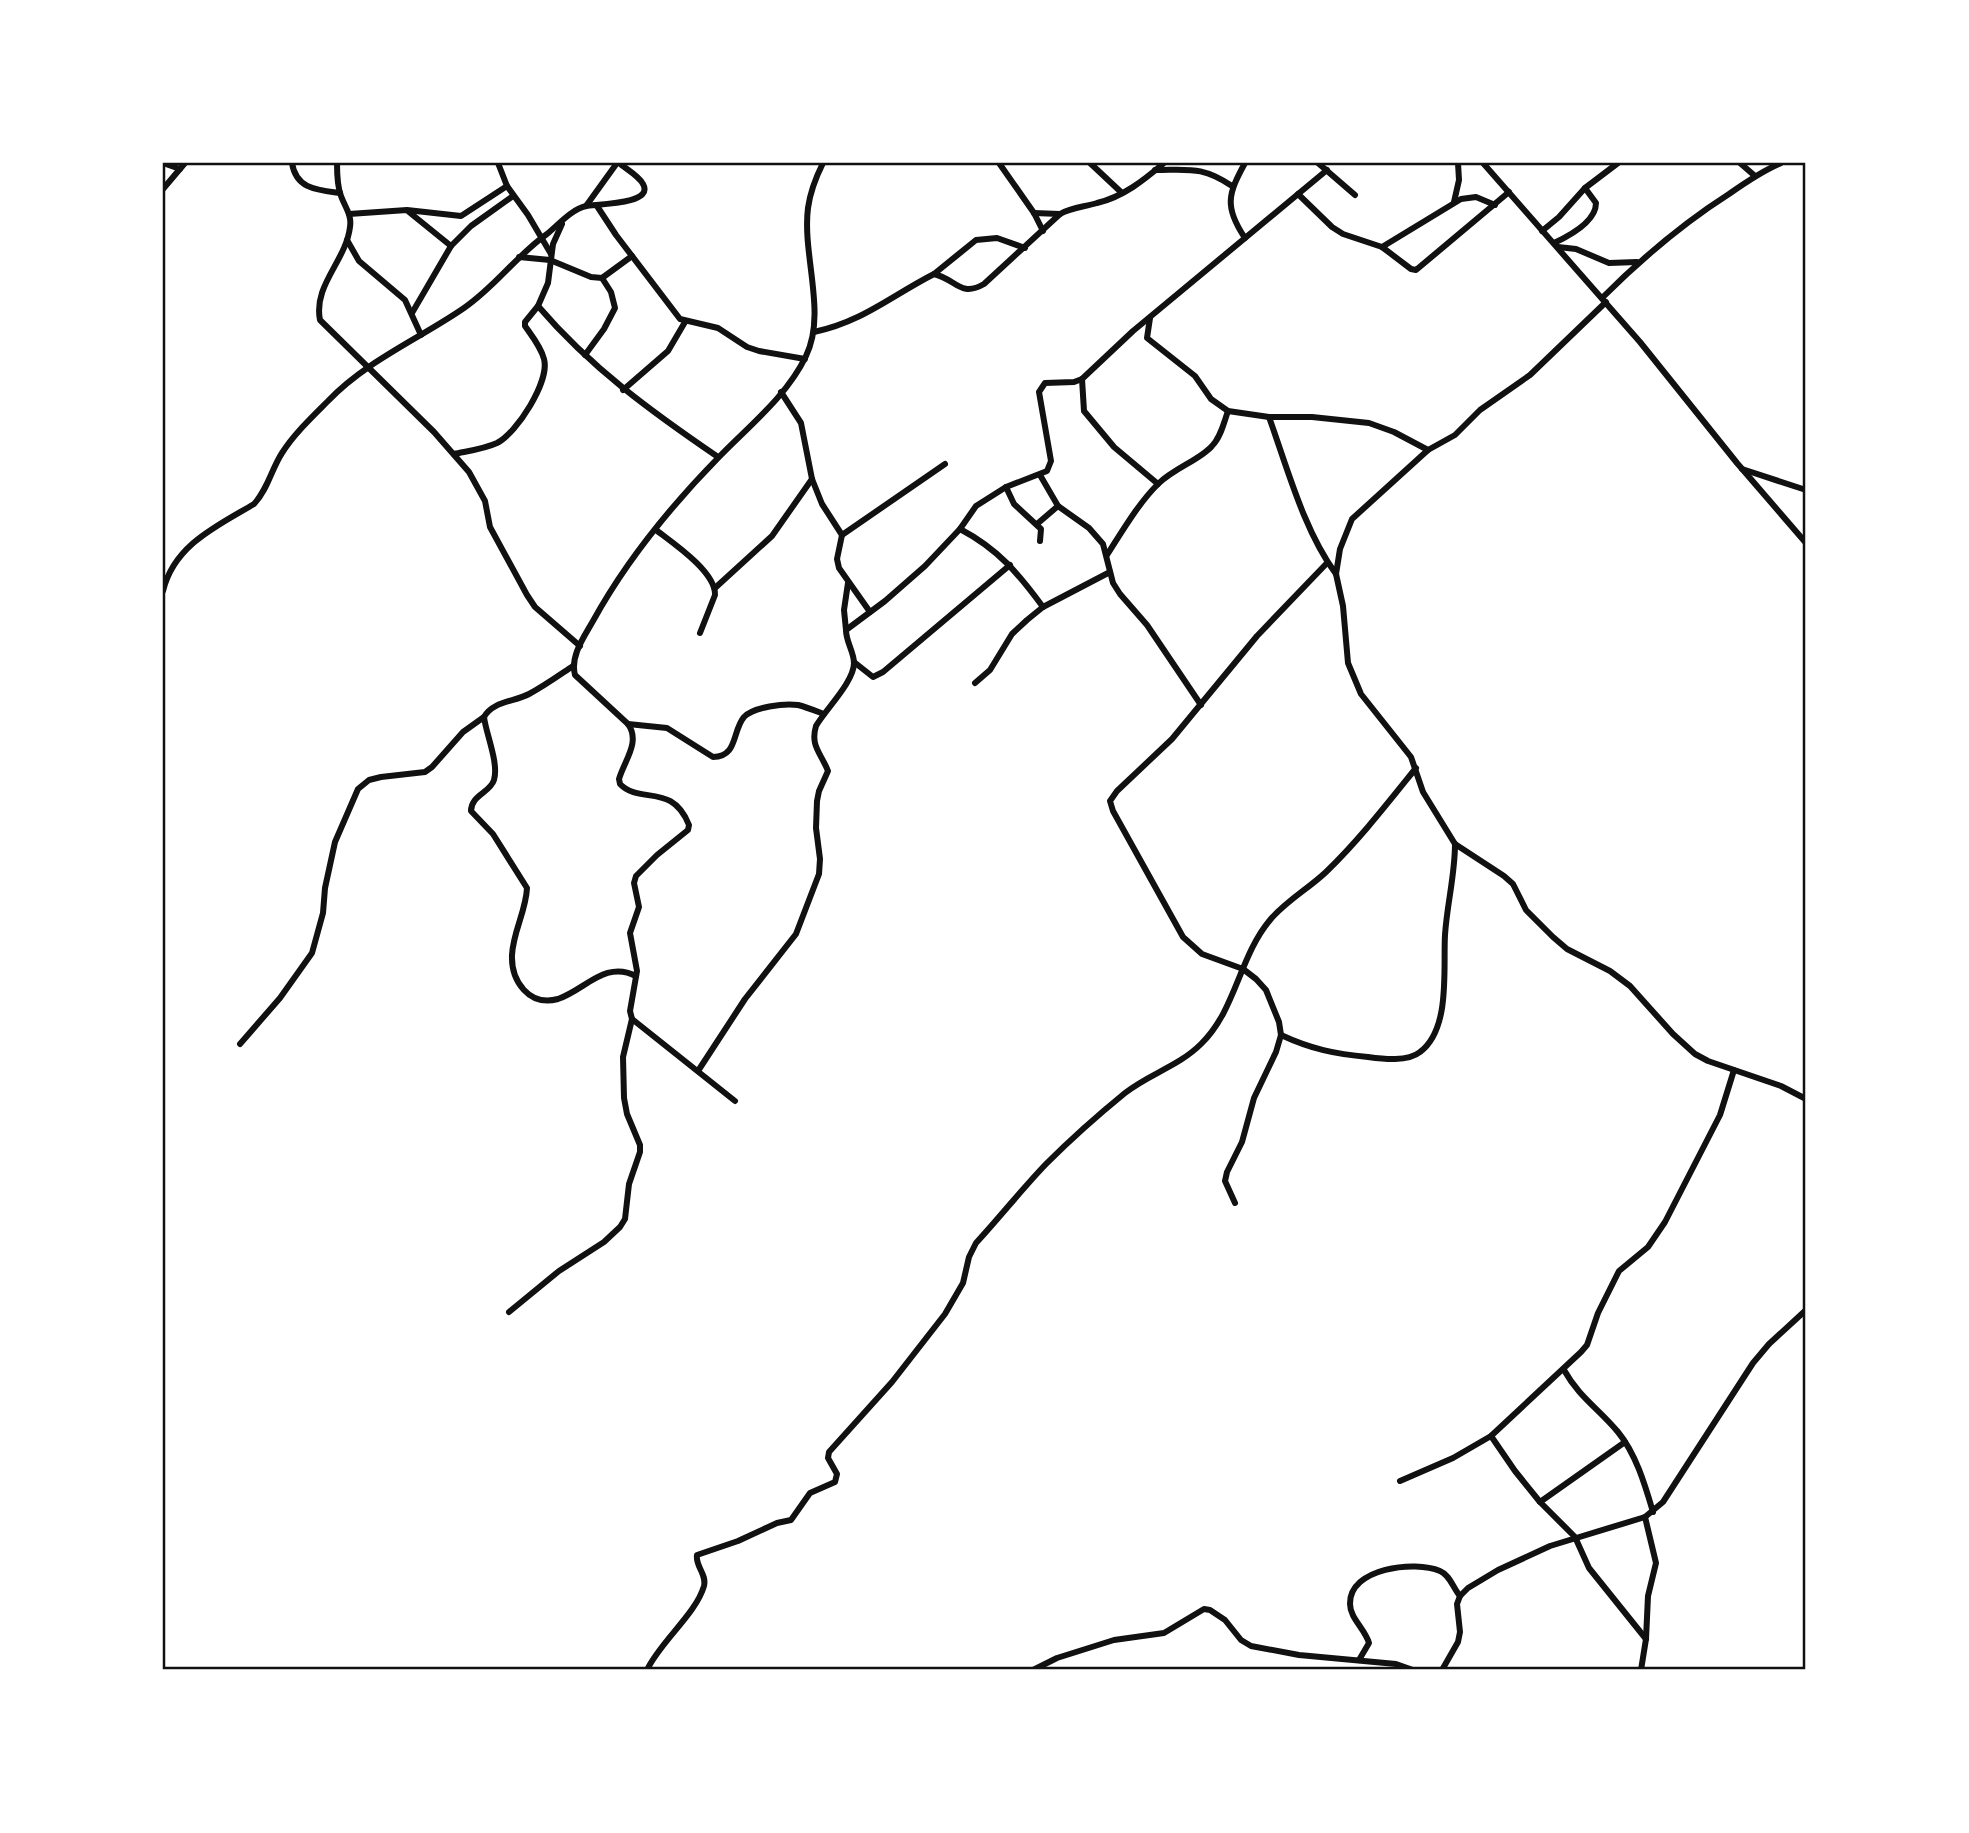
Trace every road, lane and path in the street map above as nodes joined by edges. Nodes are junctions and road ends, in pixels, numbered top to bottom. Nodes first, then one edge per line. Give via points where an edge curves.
1 (163, 163) edge
2 (292, 163) edge
3 (337, 163) edge
4 (498, 163) edge
5 (618, 163) edge
6 (823, 163) edge
7 (999, 163) edge
8 (1090, 163) edge
9 (1164, 163) edge
10 (1245, 163) edge
11 (1318, 163) edge
12 (1458, 163) edge
13 (1483, 163) edge
14 (1618, 163) edge
15 (1740, 163) edge
16 (1781, 163) edge
17 (183, 166) edge
18 (1194, 166) edge
19 (1155, 170) junction
20 (1327, 170) junction
21 (1755, 176) junction
22 (507, 186) junction
23 (1232, 186) junction
24 (1585, 188) junction
25 (163, 189) edge
26 (1509, 192) junction
27 (340, 193) junction
28 (1122, 193) junction
29 (1298, 194) junction
30 (1355, 195) dead end
31 (513, 196) junction
32 (1453, 203) junction
33 (1495, 205) junction
34 (586, 206) junction
35 (597, 206) junction
36 (407, 211) junction
37 (1034, 213) junction
38 (349, 214) junction
39 (1060, 214) junction
40 (563, 222) junction
41 (1043, 231) junction
42 (1542, 231) junction
43 (541, 238) junction
44 (1245, 238) junction
45 (1398, 239) junction
46 (347, 240) junction
47 (1556, 245) junction
48 (451, 246) junction
49 (1382, 247) junction
50 (1025, 248) junction
51 (632, 256) junction
52 (1395, 256) junction
53 (519, 257) junction
54 (550, 257) junction
55 (1638, 261) junction
56 (934, 274) junction
57 (602, 278) junction
58 (1604, 300) junction
59 (538, 306) junction
60 (412, 313) junction
61 (1150, 318) junction
62 (685, 322) junction
63 (1133, 331) junction
64 (814, 332) junction
65 (421, 335) junction
66 (1147, 338) junction
67 (585, 355) junction
68 (805, 359) junction
69 (368, 367) junction
70 (1082, 379) junction
71 (623, 390) junction
72 (781, 392) junction
73 (1227, 411) junction
74 (1269, 416) junction
75 (1428, 450) junction
76 (454, 454) junction
77 (718, 457) junction
78 (945, 464) dead end
79 (1742, 469) junction
80 (1040, 475) junction
81 (813, 479) junction
82 (1158, 484) junction
83 (1006, 487) junction
84 (1806, 490) edge
85 (1058, 506) junction
86 (1037, 524) junction
87 (960, 529) junction
88 (656, 530) junction
89 (842, 535) junction
90 (1040, 541) dead end
91 (1806, 543) edge
92 (1107, 555) junction
93 (1327, 563) junction
94 (1010, 565) junction
95 (1110, 572) junction
96 (1336, 574) junction
97 (848, 583) junction
98 (715, 588) junction
99 (163, 591) edge
100 (1043, 607) junction
101 (870, 612) junction
102 (846, 630) junction
103 (700, 634) dead end
104 (580, 646) junction
105 (854, 662) junction
106 (573, 666) junction
107 (975, 683) dead end
108 (1201, 705) junction
109 (824, 713) junction
110 (484, 717) junction
111 (628, 724) junction
112 (645, 725) junction
113 (634, 734) junction
114 (1416, 768) junction
115 (1455, 844) junction
116 (634, 955) junction
117 (1243, 969) junction
118 (623, 971) junction
119 (636, 976) junction
120 (632, 1019) junction
121 (1281, 1035) junction
122 (240, 1044) dead end
123 (1734, 1070) junction
124 (698, 1071) junction
125 (1806, 1098) edge
126 (735, 1101) dead end
127 (1235, 1203) dead end
128 (1806, 1310) edge
129 (509, 1312) dead end
130 (1564, 1370) junction
131 (1491, 1436) junction
132 (1625, 1442) junction
133 (1400, 1481) dead end
134 (1540, 1502) junction
135 (1653, 1512) junction
136 (1645, 1517) junction
137 (1575, 1537) junction
138 (1460, 1596) junction
139 (1646, 1639) junction
140 (1359, 1660) junction
141 (647, 1670) edge
142 (1033, 1670) edge
143 (1413, 1670) edge
144 (1442, 1670) edge
145 (1641, 1670) edge

1 - 17 street
2 - 27 street via 302,184
3 - 27 street
4 - 22 street
5 - 34 street
5 - 35 street via 643,183 642,194
6 - 64 street via 808,209
7 - 37 street
8 - 28 street
9 - 19 street
10 - 23 street
11 - 20 street
12 - 32 street
13 - 26 street
14 - 24 street
15 - 21 street
16 - 21 street
17 - 25 street
18 - 19 street
18 - 23 street
19 - 28 street
20 - 29 street
20 - 30 street
21 - 55 street
22 - 31 street
22 - 36 street via 461,216
23 - 44 street via 1231,213
24 - 42 street
24 - 47 street via 1596,203 1594,212
26 - 33 street
26 - 42 street
27 - 38 street
28 - 39 street
29 - 44 street
29 - 49 street via 1343,234
31 - 43 street
31 - 48 street
32 - 33 street via 1476,197
32 - 45 street
33 - 52 street via 1416,270
34 - 35 street
34 - 40 street
35 - 51 street
36 - 38 street
36 - 48 street
37 - 39 street
37 - 41 street
38 - 46 street
39 - 41 street
40 - 43 street
40 - 54 street
41 - 50 street
42 - 47 street
43 - 53 street
43 - 54 street
44 - 61 street
45 - 49 street
45 - 52 street
46 - 60 street via 359,261 394,288
46 - 69 street via 318,308 326,328
47 - 55 street via 1609,263
47 - 58 street
48 - 60 street
49 - 52 street
50 - 56 street via 997,238 976,240
50 - 56 street via 975,290 965,290
51 - 57 street
51 - 62 street
53 - 54 street
53 - 65 street via 470,303
54 - 57 street
54 - 59 street via 548,283
55 - 58 street
56 - 64 street via 867,314
57 - 67 street via 615,307
58 - 75 street via 1530,375 1480,410 1455,435
58 - 79 street
59 - 67 street
59 - 76 street via 525,322 545,361 536,396 500,442
60 - 65 street
61 - 63 street
61 - 66 street
62 - 68 street via 718,328 759,351
62 - 71 street via 668,351
63 - 66 street
63 - 70 street
64 - 68 street
65 - 69 street
66 - 73 street via 1195,376 1211,399
67 - 71 street
68 - 72 street
69 - 76 street
69 - 99 street via 330,398 294,438 254,503 191,543 177,560
70 - 80 street via 1045,383 1039,392 1051,461
70 - 82 street via 1084,411 1114,447
71 - 77 street
72 - 77 street
72 - 81 street via 801,423
73 - 74 street
73 - 82 street via 1212,447
74 - 75 street via 1369,423
74 - 93 street
75 - 96 street via 1352,519
76 - 104 street via 479,487 490,527 527,595
77 - 88 street
78 - 89 street
79 - 84 street
79 - 91 street
80 - 83 street
80 - 85 street
81 - 89 street via 822,504
81 - 98 street via 772,537
82 - 92 street
83 - 86 street via 1014,504
83 - 87 street via 976,506
85 - 86 street
85 - 92 street via 1097,535
86 - 90 street
87 - 94 street
87 - 101 street
88 - 98 street via 692,559
88 - 104 street via 620,575
89 - 97 street via 837,559
92 - 95 street
93 - 96 street
93 - 108 street via 1257,636
94 - 100 street
94 - 105 street via 877,676
95 - 100 street
95 - 108 street via 1120,594 1147,625
96 - 114 street via 1348,663 1356,683
97 - 101 street
97 - 102 street
98 - 103 street
100 - 107 street via 1012,634 990,670
101 - 102 street
102 - 105 street
104 - 106 street
105 - 109 street via 852,673
106 - 110 street via 525,696 492,708
106 - 111 street via 575,675
108 - 117 street via 1117,790 1111,802 1183,937 1202,954
109 - 112 street via 800,705 750,713 739,725 732,748 721,757 707,754 667,728
109 - 124 street via 813,736 828,771 817,801 820,859 816,883 796,934 745,999
110 - 118 street via 494,780 475,799 471,811 493,834 527,888 512,955 518,986 554,1000 594,978
110 - 122 street via 425,772 369,780 358,789 335,842 312,953
111 - 112 street
111 - 113 street
112 - 113 street
113 - 116 street via 618,779 620,785 670,800 689,825 636,876 639,906 630,933
114 - 115 street via 1423,792
114 - 117 street via 1351,847 1269,921
115 - 121 street via 1445,996 1420,1053 1377,1058 1321,1051
115 - 123 street via 1513,884 1526,910 1553,937 1630,986 1686,1048
116 - 118 street
116 - 119 street
117 - 121 street via 1266,990
117 - 141 street via 1223,1016 1201,1044 1127,1091 1072,1139 976,1243 945,1314 829,1452 837,1474 835,1482 810,1493 791,1520 697,1555 704,1587
118 - 119 street
119 - 120 street
120 - 124 street
120 - 129 street via 623,1057 624,1098 640,1152 629,1184 625,1220 604,1242
121 - 127 street via 1227,1172 1225,1181
123 - 125 street
123 - 130 street via 1720,1115 1665,1222 1648,1247 1619,1271 1587,1345
124 - 126 street
128 - 135 street via 1753,1363
130 - 131 street
130 - 132 street via 1581,1396
131 - 133 street
131 - 134 street
132 - 134 street
132 - 135 street
134 - 137 street
135 - 136 street
136 - 137 street
136 - 139 street via 1656,1563 1646,1608
137 - 138 street via 1498,1570
137 - 139 street via 1589,1568
138 - 140 street via 1439,1570 1395,1568 1373,1573 1351,1597 1351,1612 1369,1643
138 - 144 street via 1458,1642
139 - 145 street
140 - 142 street via 1251,1646 1225,1620 1204,1609 1174,1630 1114,1640
140 - 143 street

